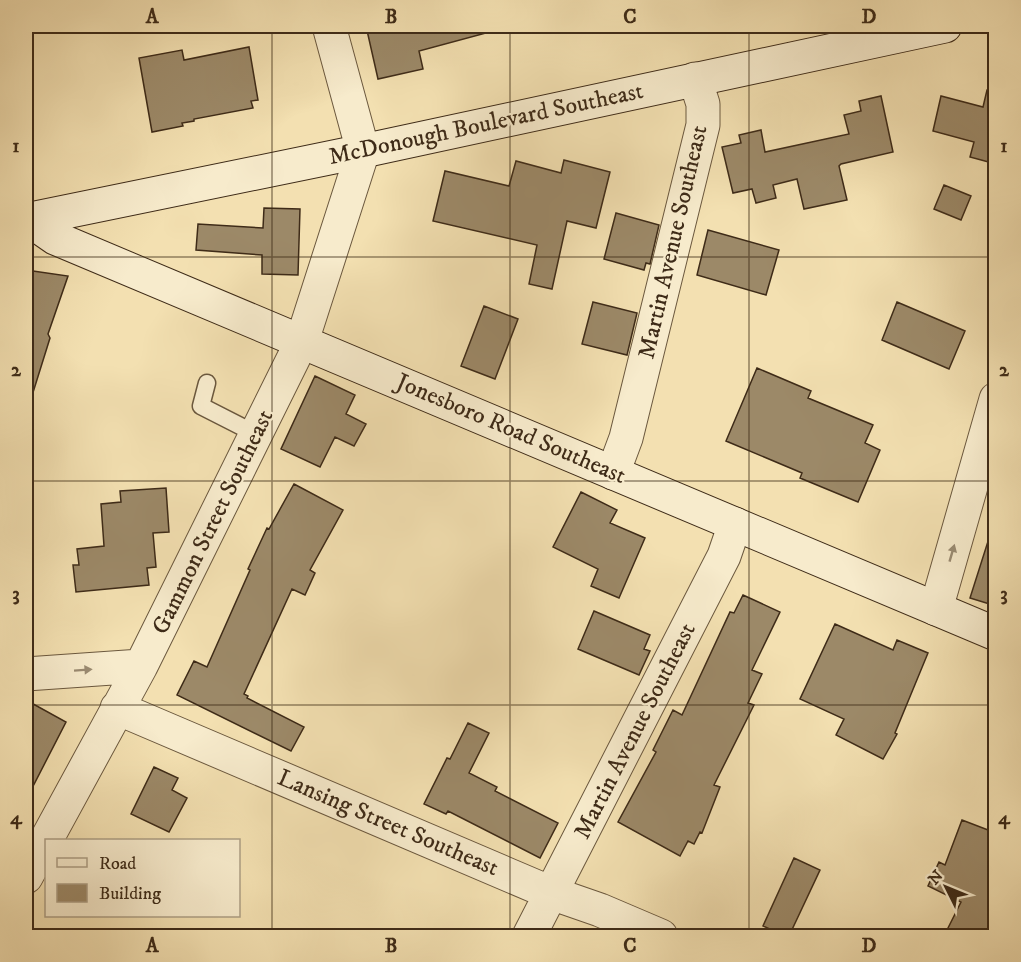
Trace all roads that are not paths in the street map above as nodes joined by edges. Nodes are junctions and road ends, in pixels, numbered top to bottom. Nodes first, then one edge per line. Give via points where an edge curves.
1 (329, 26) edge
2 (945, 26) edge
3 (695, 80) junction
4 (363, 151) junction
5 (27, 220) edge
6 (302, 341) junction
7 (207, 383) dead end
8 (996, 399) edge
9 (256, 434) junction
10 (613, 472) junction
11 (735, 524) junction
12 (936, 609) junction
13 (996, 634) edge
14 (141, 666) junction
15 (26, 674) edge
16 (117, 708) junction
17 (46, 839) edge
18 (45, 842) edge
19 (26, 877) edge
20 (551, 893) junction
21 (529, 936) edge
22 (661, 936) edge

1 - 4 street
2 - 3 street, McDonough Boulevard Southeast
3 - 4 street, McDonough Boulevard Southeast
3 - 10 street, Martin Avenue Southeast via 703,104 703,125 626,438
4 - 5 street, McDonough Boulevard Southeast
4 - 6 street, Gammon Street Southeast
5 - 6 street, Jonesboro Road Southeast via 55,238
6 - 9 street, Gammon Street Southeast
6 - 10 street, Jonesboro Road Southeast
7 - 9 lane via 201,406
12 -> 8 street
9 - 14 street, Gammon Street Southeast
10 - 11 street, Jonesboro Road Southeast
11 - 12 street, Jonesboro Road Southeast
11 - 20 street, Martin Avenue Southeast via 724,556
12 - 13 street, Jonesboro Road Southeast
15 -> 14 street
14 - 16 street, Gammon Street Southeast
16 - 17 street, Gammon Street Southeast
16 - 20 street, Lansing Street Southeast
18 - 19 street, Gammon Street Southeast
20 - 21 street, Martin Avenue Southeast
20 - 22 street, Lansing Street Southeast

